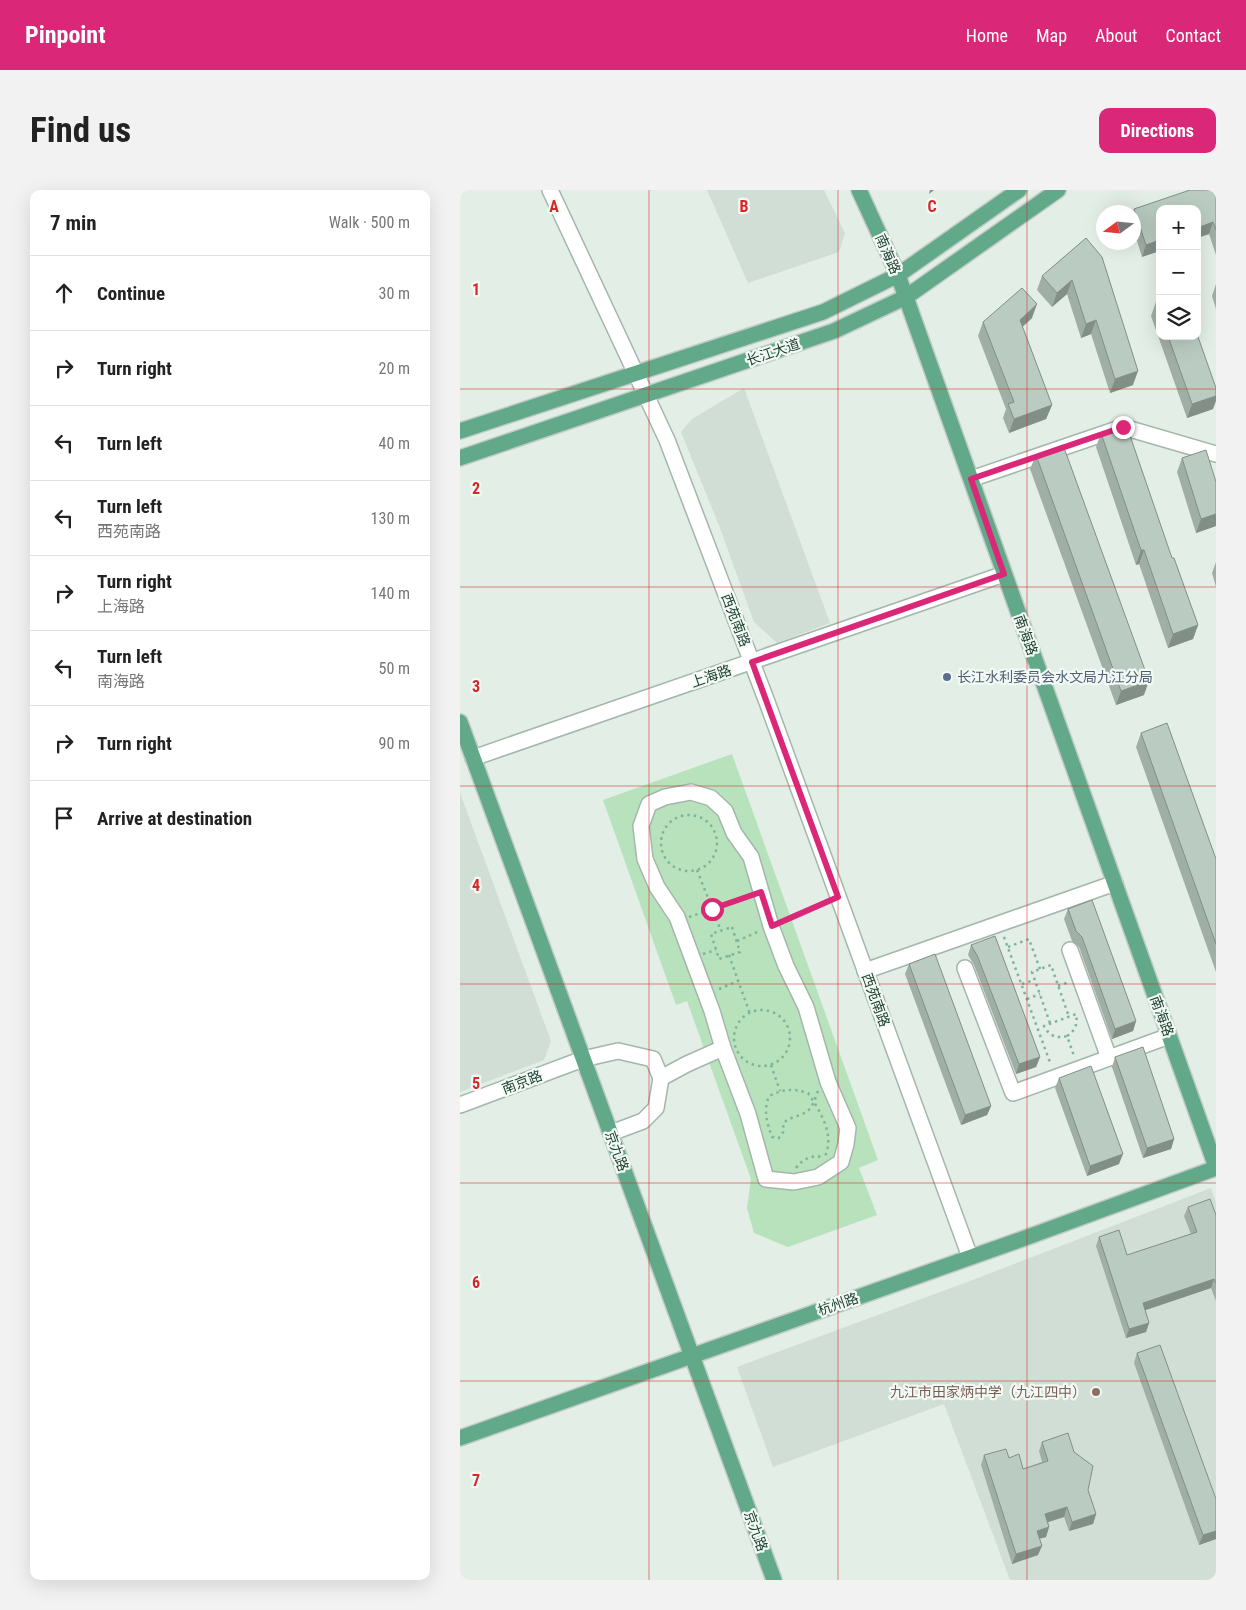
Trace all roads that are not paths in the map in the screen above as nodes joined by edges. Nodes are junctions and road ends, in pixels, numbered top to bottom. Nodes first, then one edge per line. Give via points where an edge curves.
1 (550, 190) edge
2 (860, 190) edge
3 (1018, 190) edge
4 (1058, 190) edge
5 (898, 275) junction
6 (906, 297) junction
7 (636, 374) junction
8 (646, 395) junction
9 (460, 431) edge
10 (1216, 454) edge
11 (460, 458) edge
12 (971, 479) junction
13 (1004, 574) junction
14 (752, 662) junction
15 (460, 722) edge
16 (473, 758) junction
17 (1115, 883) junction
18 (1070, 950) dead end
19 (965, 968) dead end
20 (865, 970) junction
21 (1169, 1036) junction
22 (723, 1048) junction
23 (1109, 1058) junction
24 (583, 1059) junction
25 (661, 1078) junction
26 (460, 1105) edge
27 (611, 1133) junction
28 (1216, 1167) edge
29 (970, 1257) junction
30 (692, 1355) junction
31 (460, 1438) edge
32 (774, 1580) edge

1 - 7 street, 西苑南路
2 - 5 main road, 南海路
3 - 5 main road, 长江大道
4 - 6 main road, 长江大道
5 - 6 main road, 南海路
5 - 7 main road, 长江大道 via 823,312
6 - 8 main road, 长江大道 via 834,331
6 - 12 main road, 南海路
7 - 8 street, 西苑南路
7 - 9 main road, 长江大道
8 - 11 main road, 长江大道
8 - 14 street, 西苑南路 via 667,440
10 - 12 street via 1123,427
12 - 13 main road, 南海路
13 - 14 street, 上海路
13 - 17 main road, 南海路
14 - 16 street, 上海路
14 - 20 street, 西苑南路
15 - 16 main road, 京九路
16 - 24 main road, 京九路
17 - 20 street
17 - 21 main road, 南海路
18 - 23 street
19 - 23 street via 1013,1094
20 - 29 street, 西苑南路
21 - 23 street
21 - 28 main road, 南海路
22 - 22 street via 679,921 657,887 645,859 641,826 649,804 691,792 711,798 725,811 734,833 750,856 786,966 806,1006 828,1082 848,1128 841,1162 818,1177 794,1182 766,1179 748,1114
22 - 25 street
24 - 25 street, 南京路 via 618,1051 653,1058
24 - 26 street, 南京路
24 - 27 main road, 京九路
25 - 27 street via 656,1108 643,1121
27 - 30 main road, 京九路
28 - 29 main road, 杭州路
29 - 30 main road, 杭州路
30 - 31 main road, 杭州路
30 - 32 main road, 京九路

